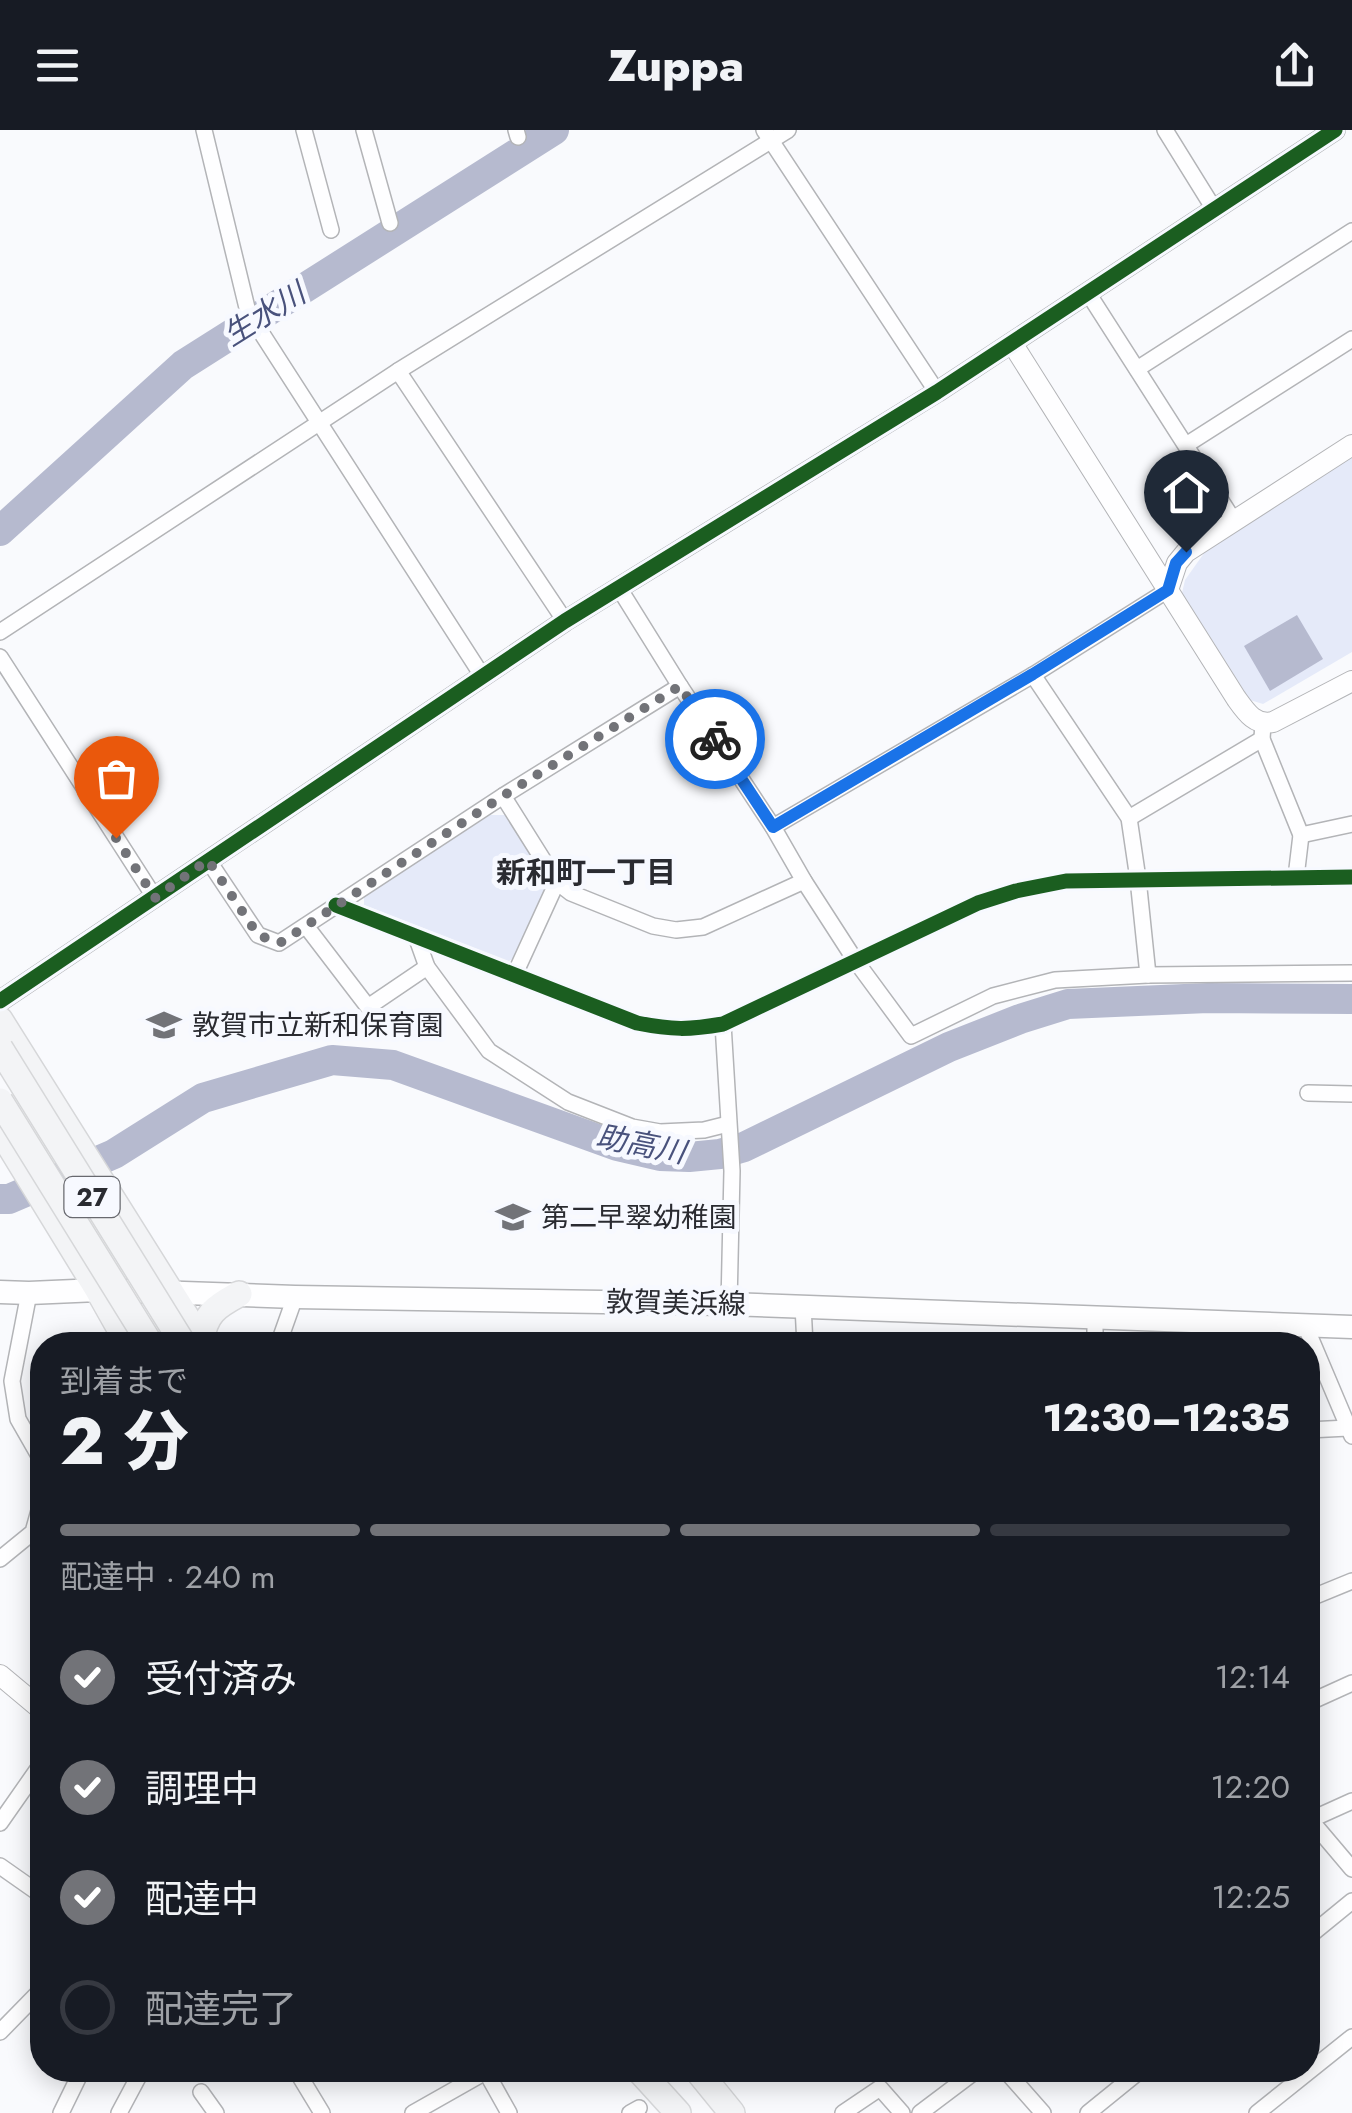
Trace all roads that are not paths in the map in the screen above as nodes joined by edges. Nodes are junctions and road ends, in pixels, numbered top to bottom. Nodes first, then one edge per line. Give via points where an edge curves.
1 (204, 130) edge
2 (304, 130) edge
3 (364, 130) edge
4 (788, 130) edge
5 (1165, 130) edge
6 (1335, 130) edge
7 (768, 136) edge
8 (1214, 209) junction
9 (390, 223) dead end
10 (331, 230) dead end
11 (1352, 231) edge
12 (1088, 292) junction
13 (1352, 338) edge
14 (1012, 343) junction
15 (1137, 369) junction
16 (398, 371) junction
17 (937, 392) junction
18 (320, 421) junction
19 (1186, 445) junction
20 (1352, 445) edge
21 (1234, 521) junction
22 (619, 588) junction
23 (1168, 590) junction
24 (565, 621) junction
25 (0, 632) edge
26 (0, 657) edge
27 (1033, 674) junction
28 (483, 677) junction
29 (1352, 681) edge
30 (680, 686) junction
31 (1262, 731) junction
32 (503, 796) junction
33 (1129, 818) junction
34 (1352, 824) edge
35 (773, 827) junction
36 (1301, 835) junction
37 (208, 860) junction
38 (1296, 877) junction
39 (1352, 877) edge
40 (1138, 878) junction
41 (804, 880) junction
42 (557, 882) junction
43 (155, 898) junction
44 (336, 905) junction
45 (306, 926) junction
46 (417, 938) junction
47 (855, 960) junction
48 (426, 967) junction
49 (1352, 973) edge
50 (1148, 975) junction
51 (514, 976) junction
52 (0, 1001) edge
53 (0, 1020) edge
54 (724, 1024) junction
55 (0, 1048) edge
56 (1308, 1093) dead end
57 (1352, 1094) edge
58 (0, 1102) edge
59 (728, 1124) junction
60 (0, 1130) edge
61 (98, 1290) junction
62 (172, 1291) junction
63 (0, 1292) edge
64 (29, 1293) junction
65 (239, 1294) junction
66 (294, 1297) junction
67 (730, 1304) junction
68 (803, 1306) junction
69 (1095, 1316) junction
70 (1305, 1325) junction
71 (1352, 1327) edge
72 (122, 1332) edge
73 (143, 1332) edge
74 (190, 1332) edge
75 (192, 1332) edge
76 (201, 1332) edge
77 (282, 1332) edge
78 (804, 1332) edge
79 (1095, 1332) edge
80 (1308, 1332) edge
81 (1320, 1361) edge
82 (1320, 1431) edge
83 (1350, 1432) edge
84 (30, 1440) edge
85 (30, 1535) edge
86 (0, 1559) edge
87 (1352, 1581) edge
88 (1320, 1594) edge
89 (0, 1675) edge
90 (1352, 1683) edge
91 (1320, 1698) edge
92 (30, 1700) edge
93 (30, 1779) edge
94 (1352, 1801) edge
95 (1320, 1814) edge
96 (0, 1823) edge
97 (1320, 1831) edge
98 (0, 1866) edge
99 (1352, 1870) edge
100 (30, 1887) edge
101 (1352, 1901) edge
102 (1320, 1927) edge
103 (30, 2001) edge
104 (0, 2032) edge
105 (1352, 2038) edge
106 (1320, 2063) edge
107 (76, 2082) edge
108 (136, 2082) edge
109 (308, 2082) edge
110 (467, 2082) edge
111 (493, 2082) edge
112 (650, 2082) edge
113 (671, 2082) edge
114 (707, 2082) edge
115 (725, 2082) edge
116 (960, 2082) edge
117 (1015, 2082) edge
118 (1126, 2082) edge
119 (1296, 2082) edge
120 (201, 2092) dead end
121 (61, 2113) edge
122 (119, 2113) edge
123 (216, 2113) edge
124 (322, 2113) edge
125 (412, 2113) edge
126 (509, 2113) edge
127 (678, 2113) edge
128 (696, 2113) edge
129 (732, 2113) edge
130 (748, 2113) edge
131 (842, 2113) edge
132 (902, 2113) edge
133 (920, 2113) edge
134 (1043, 2113) edge
135 (1088, 2113) edge
136 (1256, 2113) edge

1 - 18 street via 248,312
2 - 10 street
3 - 9 street
4 - 7 street
5 - 8 street
6 - 8 street
7 - 16 street
7 - 17 street
8 - 12 street
11 - 15 street
12 - 14 street
12 - 15 street
13 - 19 street
14 - 17 street
14 - 23 street
15 - 19 street
16 - 18 street
16 - 24 street
17 - 22 street
18 - 25 street
18 - 28 street
19 - 21 street
20 - 21 street
21 - 23 street via 1186,552
22 - 24 street
22 - 30 street
23 - 27 street
23 - 31 street
24 - 28 street
26 - 43 street
27 - 33 street
27 - 35 street
28 - 37 street
29 - 31 street
30 - 32 street
30 - 35 street
31 - 33 street
31 - 36 street
32 - 42 street
32 - 44 street
33 - 40 street
34 - 36 street
35 - 41 street
36 - 38 street
37 - 43 street
37 - 45 street via 258,935 280,943
38 - 39 street
38 - 40 street
40 - 47 street via 1016,891
40 - 50 street
41 - 42 street via 703,926 676,930
41 - 47 street
42 - 51 street
43 - 52 street
44 - 45 street
44 - 46 street
45 - 48 street via 368,1008
46 - 48 street
46 - 51 street
47 - 50 street via 910,1036 993,996 1055,980
47 - 54 street
48 - 59 street via 489,1051 568,1102 660,1132
49 - 50 street
51 - 54 street via 637,1023 688,1030
53 - 62 highway
54 - 59 street
55 - 74 highway, 27, bridge
56 - 57 street
58 - 73 highway, 27, bridge
59 - 67 street
60 - 61 highway
61 - 62 main road, 敦賀美浜線
61 - 64 main road, 敦賀美浜線
61 - 72 highway
62 - 65 main road, 敦賀美浜線
62 - 75 highway
63 - 64 main road, 敦賀美浜線
64 - 84 street via 12,1381 18,1419
65 - 66 main road, 敦賀美浜線
65 - 76 highway via 216,1307
66 - 67 main road, 敦賀美浜線
66 - 77 street
67 - 68 main road, 敦賀美浜線
68 - 69 main road, 敦賀美浜線
68 - 78 street
69 - 70 main road, 敦賀美浜線
69 - 79 street
70 - 71 main road, 敦賀美浜線
70 - 80 street
81 - 83 street
82 - 83 street
85 - 86 street
87 - 88 street
89 - 92 street
90 - 91 street
93 - 96 street
94 - 95 street
97 - 99 street
98 - 100 street
101 - 102 street
103 - 104 street
105 - 106 street
107 - 121 street
108 - 122 street
109 - 124 street
110 - 125 street
111 - 126 street
112 - 127 highway
113 - 128 highway
114 - 129 highway
115 - 130 highway
116 - 133 street
117 - 134 street
118 - 135 street
119 - 136 street
120 - 123 street
131 - 132 street via 880,2088

